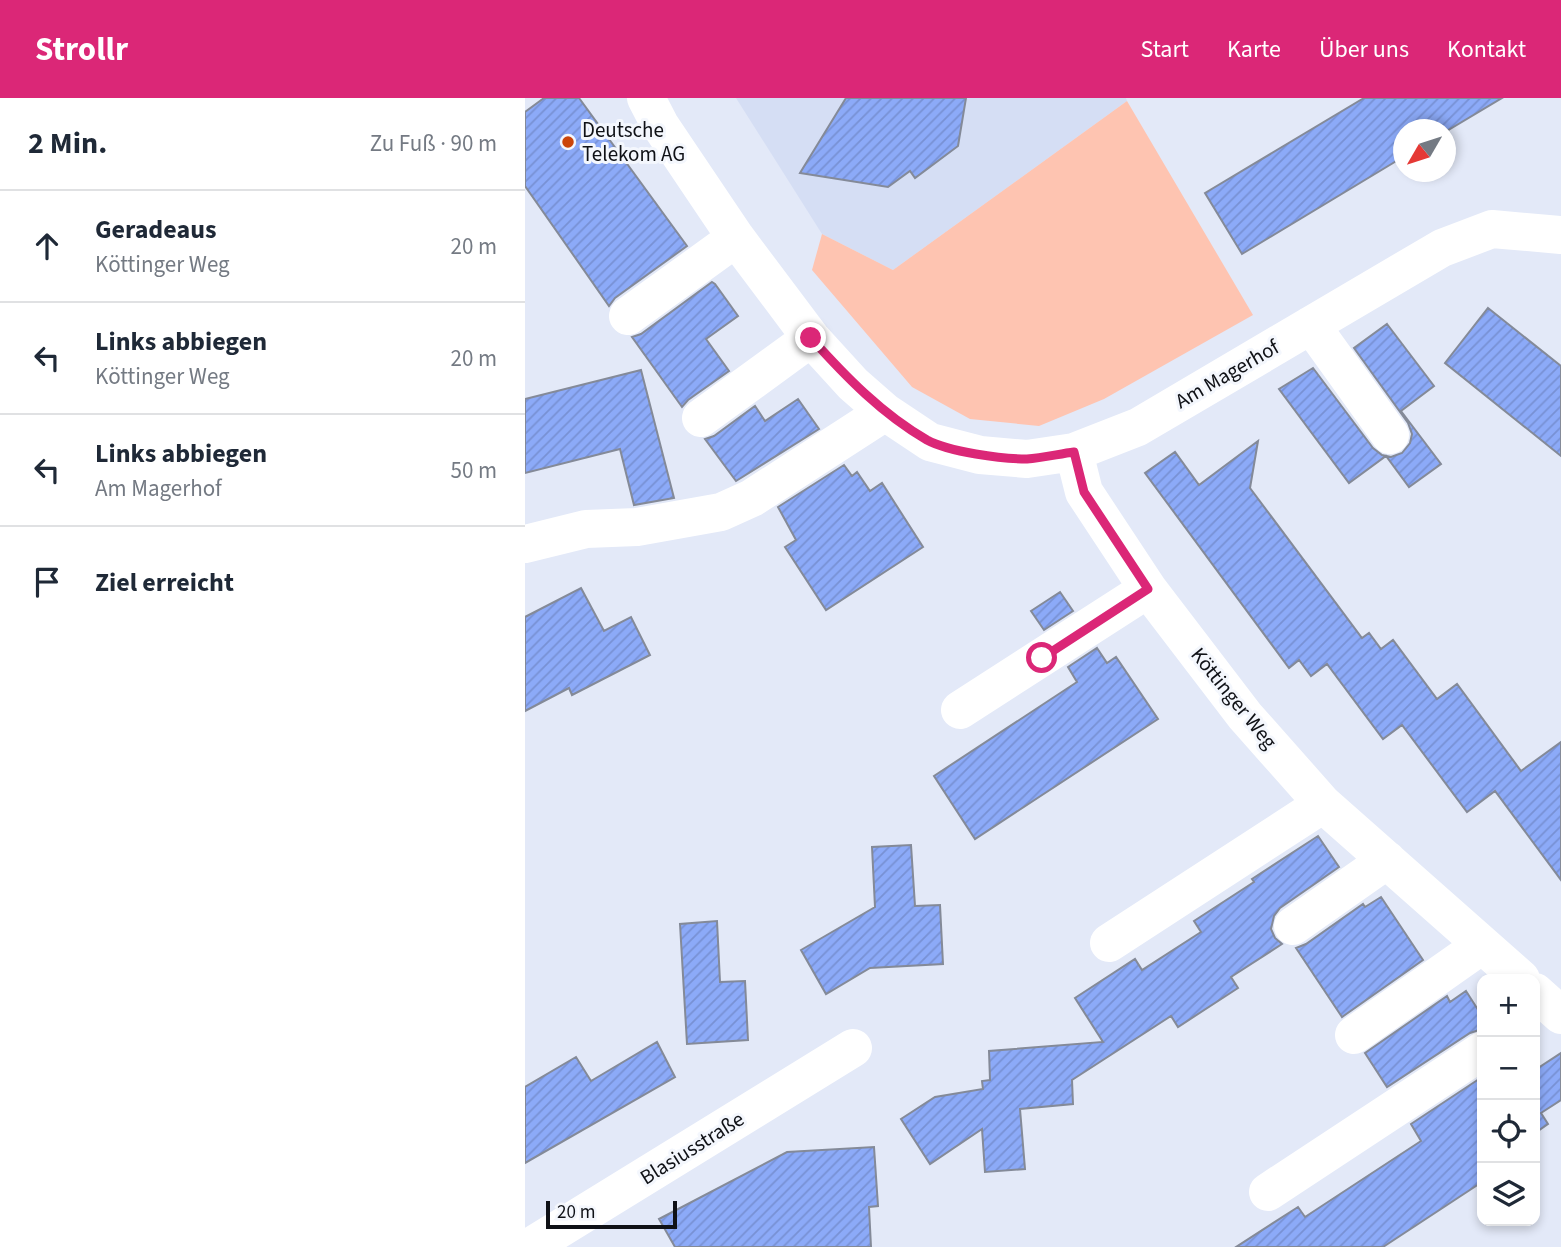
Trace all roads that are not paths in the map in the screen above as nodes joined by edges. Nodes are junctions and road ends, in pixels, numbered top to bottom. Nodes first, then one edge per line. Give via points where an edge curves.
1 (646, 98) edge
2 (1561, 235) edge
3 (736, 238) junction
4 (628, 316) dead end
5 (1311, 325) junction
6 (811, 338) junction
7 (885, 411) junction
8 (701, 418) dead end
9 (1390, 435) dead end
10 (1074, 452) junction
11 (525, 544) edge
12 (1148, 589) junction
13 (960, 710) dead end
14 (1323, 804) junction
15 (1387, 860) junction
16 (1293, 926) dead end
17 (1109, 943) dead end
18 (1482, 945) junction
19 (1515, 974) edge
20 (1355, 1035) dead end
21 (853, 1048) dead end
22 (1477, 1054) edge
23 (1268, 1192) dead end
24 (530, 1247) edge

1 - 3 street, Am Magerhof
2 - 5 street, Am Magerhof via 1492,229 1442,248
3 - 4 street
3 - 6 street, Am Magerhof
5 - 9 street
5 - 10 street, Am Magerhof via 1137,427
6 - 7 street, Am Magerhof
6 - 8 street
7 - 10 street, Am Magerhof via 930,442 980,455 1027,459
7 - 11 street via 752,498 720,512 637,527 586,529
10 - 12 street, Köttinger Weg via 1084,492
12 - 13 street
12 - 14 street, Köttinger Weg via 1245,716
14 - 15 street, Köttinger Weg
14 - 17 street
15 - 16 street
15 - 18 street, Köttinger Weg
18 - 19 street, Köttinger Weg
18 - 20 street
21 - 24 street, Blasiusstraße
22 - 23 street

